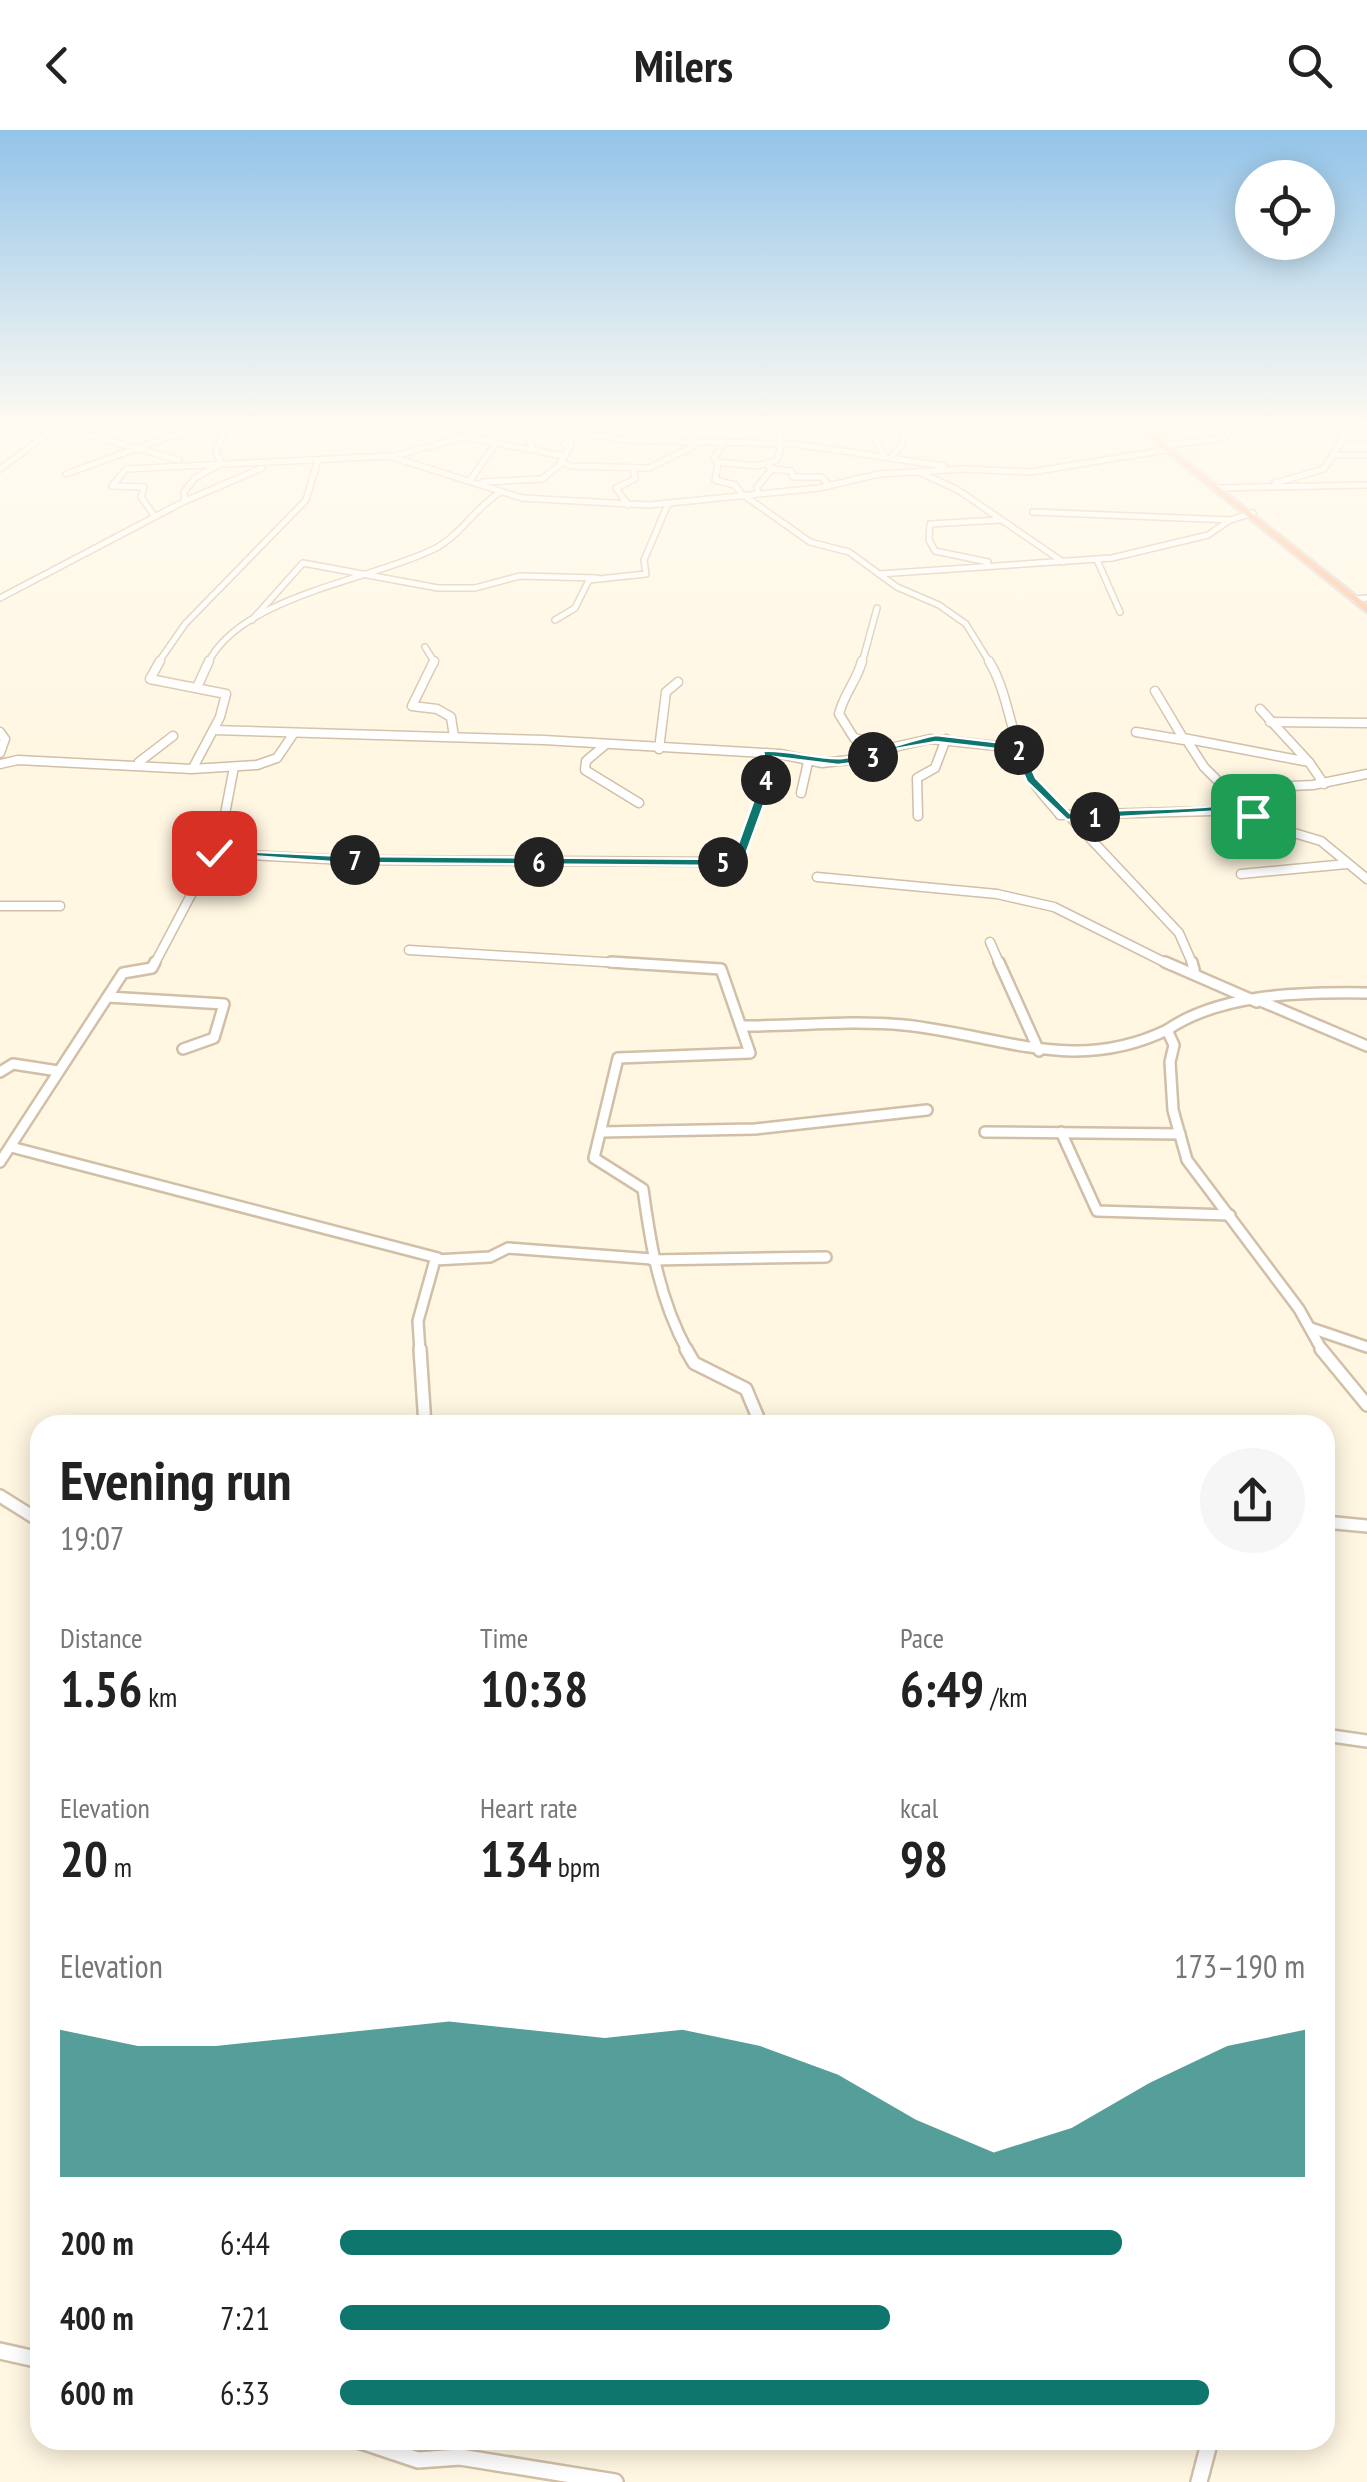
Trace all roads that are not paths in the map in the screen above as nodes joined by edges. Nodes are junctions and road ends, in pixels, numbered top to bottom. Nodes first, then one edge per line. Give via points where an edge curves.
1 (113, 536) edge
2 (271, 536) edge
3 (453, 536) edge
4 (655, 536) edge
5 (801, 536) edge
6 (930, 536) edge
7 (1023, 536) edge
8 (1206, 536) edge
9 (1279, 536) edge
10 (1097, 560) junction
11 (1064, 563) junction
12 (1007, 566) junction
13 (880, 574) junction
14 (362, 576) junction
15 (597, 578) junction
16 (0, 598) edge
17 (1363, 601) edge
18 (877, 608) dead end
19 (1120, 612) dead end
20 (252, 620) junction
21 (555, 620) dead end
22 (425, 647) dead end
23 (678, 682) dead end
24 (198, 686) junction
25 (1155, 692) dead end
26 (1260, 709) dead end
27 (1270, 722) junction
28 (1367, 724) edge
29 (214, 730) junction
30 (0, 732) edge
31 (1136, 732) dead end
32 (294, 733) junction
33 (174, 736) dead end
34 (454, 737) junction
35 (946, 739) junction
36 (1185, 740) junction
37 (606, 745) junction
38 (892, 747) junction
39 (1017, 748) junction
40 (659, 750) junction
41 (0, 753) edge
42 (767, 753) junction
43 (808, 762) junction
44 (1309, 762) junction
45 (0, 764) edge
46 (134, 764) junction
47 (194, 766) junction
48 (234, 767) junction
49 (1367, 774) edge
50 (1324, 784) junction
51 (801, 793) dead end
52 (639, 803) dead end
53 (1244, 806) junction
54 (918, 816) dead end
55 (1071, 818) junction
56 (214, 853) junction
57 (1347, 864) junction
58 (1241, 874) dead end
59 (817, 876) dead end
60 (1367, 879) edge
61 (0, 906) edge
62 (60, 906) dead end
63 (990, 942) dead end
64 (409, 950) dead end
65 (1195, 974) junction
66 (1367, 993) edge
67 (108, 997) junction
68 (1260, 1002) junction
69 (743, 1026) junction
70 (1167, 1030) junction
71 (1367, 1046) edge
72 (184, 1050) dead end
73 (1039, 1051) junction
74 (58, 1070) junction
75 (0, 1072) edge
76 (927, 1110) dead end
77 (1174, 1118) junction
78 (601, 1132) junction
79 (986, 1132) dead end
80 (1061, 1132) junction
81 (1161, 1132) junction
82 (1180, 1134) junction
83 (11, 1147) junction
84 (0, 1162) edge
85 (1230, 1215) junction
86 (826, 1257) dead end
87 (438, 1258) junction
88 (652, 1260) junction
89 (1311, 1328) junction
90 (1367, 1348) edge
91 (1367, 1405) edge
92 (424, 1415) edge
93 (757, 1415) edge
94 (0, 1496) edge
95 (30, 1515) edge
96 (1335, 1523) edge
97 (1367, 1526) edge
98 (1335, 1737) edge
99 (1367, 1742) edge
100 (0, 2351) edge
101 (30, 2358) edge
102 (388, 2450) edge
103 (1208, 2450) edge
104 (616, 2482) edge
105 (1200, 2482) edge

1 - 16 street
2 - 24 street via 185,624 148,678
3 - 14 street
4 - 15 street via 644,560 646,574
5 - 13 street via 848,552
6 - 12 street via 938,552
7 - 11 street
8 - 10 street
9 - 17 highway
10 - 11 street
10 - 19 street
11 - 12 street
12 - 13 street
13 - 39 street via 966,624 1000,677
14 - 15 street via 456,588 520,576
14 - 20 street
14 - 20 street via 299,564
15 - 21 street via 587,582 573,610
18 - 38 street via 858,676 839,714 854,738
20 - 24 street via 221,646
22 - 34 street via 435,665 412,706 451,717
23 - 40 street via 666,692
24 - 29 street via 226,696
25 - 36 street
26 - 27 street
27 - 28 street
27 - 44 street
29 - 32 street
29 - 47 street
30 - 41 street
31 - 36 street
32 - 34 street
32 - 48 street via 275,760
33 - 46 street
34 - 37 street
35 - 38 street
35 - 39 street
35 - 54 street via 936,768 917,778
36 - 44 street
36 - 53 street
37 - 40 street
37 - 52 street via 586,761 585,770
38 - 43 street via 877,757
39 - 55 street via 1031,780
40 - 42 street
42 - 43 street
42 - 56 street via 772,766 758,806 739,857 727,862
43 - 51 street
44 - 50 street
45 - 46 street
46 - 47 street
47 - 48 street
48 - 56 street
49 - 50 street
50 - 53 street via 1270,787
53 - 55 street
53 - 57 street via 1266,826 1321,841
55 - 65 street via 1108,865 1168,920
56 - 67 street via 152,968 123,972
57 - 58 street
57 - 60 street
59 - 65 street via 1018,897 1065,911
61 - 62 street
63 - 73 street
64 - 69 street via 718,967
65 - 68 street
66 - 68 street
67 - 72 street via 224,1004 214,1038
67 - 74 street
68 - 70 street via 1190,1014
68 - 71 street
69 - 73 street via 909,1026
69 - 78 street via 748,1054 618,1058
70 - 73 street via 1111,1048
70 - 77 street via 1174,1046
74 - 75 street via 13,1064
74 - 83 street
76 - 78 street via 755,1130
77 - 81 street
77 - 82 street
78 - 88 street via 594,1158 643,1188
79 - 80 street
80 - 81 street
80 - 85 street via 1088,1199 1103,1214
81 - 82 street
82 - 85 street via 1192,1168
83 - 84 street
83 - 87 street
85 - 89 street
86 - 88 street
87 - 88 street via 490,1257 508,1248
87 - 92 street via 418,1321
88 - 93 street via 668,1314 694,1362 746,1389
89 - 90 street
89 - 91 street
94 - 95 street
96 - 97 street
98 - 99 street
100 - 101 street
102 - 104 street via 418,2460 460,2457
103 - 105 street

